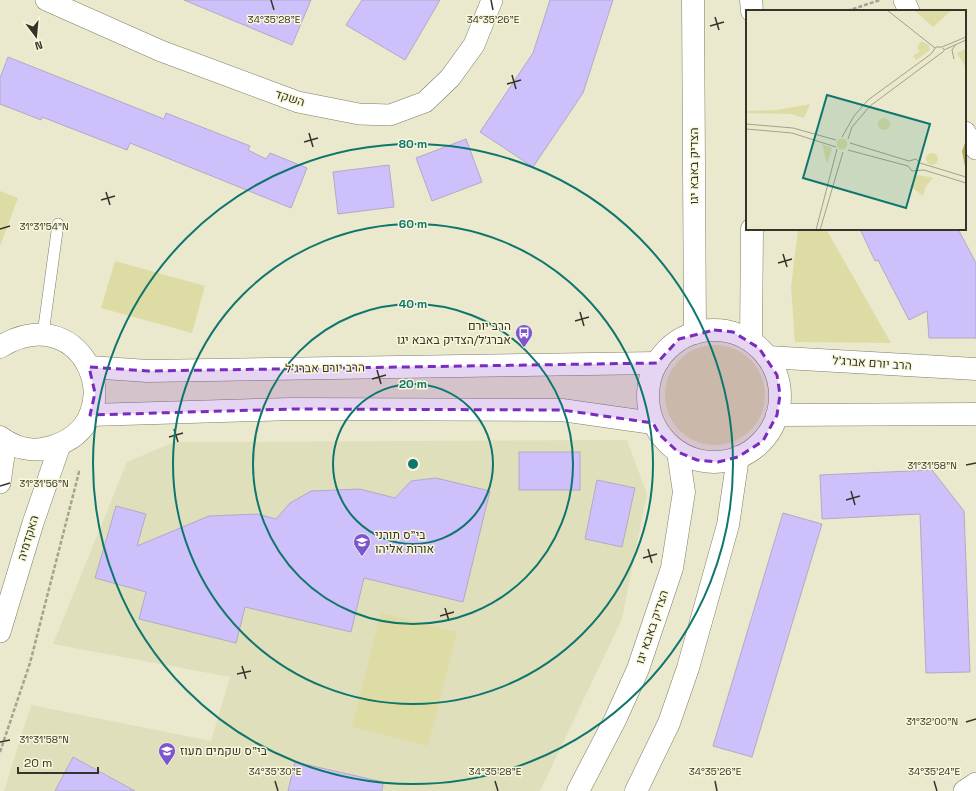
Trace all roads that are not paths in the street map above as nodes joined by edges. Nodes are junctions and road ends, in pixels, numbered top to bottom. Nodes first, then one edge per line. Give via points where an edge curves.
1 (46, 0) edge
2 (492, 0) edge
3 (693, 0) edge
4 (751, 0) edge
5 (904, 0) edge
6 (752, 10) edge
7 (909, 10) edge
8 (966, 134) edge
9 (976, 149) edge
10 (58, 224) dead end
11 (752, 230) edge
12 (694, 333) junction
13 (44, 334) junction
14 (751, 341) junction
15 (0, 347) edge
16 (767, 357) junction
17 (657, 362) junction
18 (89, 367) junction
19 (976, 369) edge
20 (976, 414) edge
21 (90, 415) junction
22 (777, 415) junction
23 (653, 423) junction
24 (3, 439) edge
25 (60, 445) junction
26 (678, 452) junction
27 (738, 457) junction
28 (0, 482) edge
29 (0, 632) edge
30 (976, 784) edge
31 (578, 791) edge
32 (636, 791) edge
33 (964, 791) edge

1 - 2 street, השקד via 161,51 298,102 359,114 390,115 425,102 450,78 474,45
3 - 12 main road, הצדיק באבא יגו
4 - 6 main road
5 - 7 street
8 - 9 street
10 - 13 lane
11 - 14 main road
12 - 14 main road via 714,330 733,332
12 - 17 main road via 679,339
13 - 15 main road via 21,337
13 - 18 main road via 72,346
14 - 16 main road
16 - 19 main road, הרב יורם אברג'ל
16 - 22 main road via 777,375 780,395
17 - 18 main road, הרב יורם אברג'ל via 148,371
17 - 23 main road via 649,382 648,402
18 - 21 main road via 95,393
20 - 22 main road
21 - 23 main road via 292,410 562,410
21 - 25 main road via 71,439
22 - 27 main road via 763,441
23 - 26 main road via 659,434
24 - 25 main road via 18,447 32,450
24 - 28 street
25 - 29 street, האקדמיה
26 - 27 main road via 697,460 718,462
26 - 31 main road, הצדיק באבא יגו via 684,492 672,568 638,668 615,720
27 - 32 main road via 728,525 688,668 669,723
30 - 33 street

